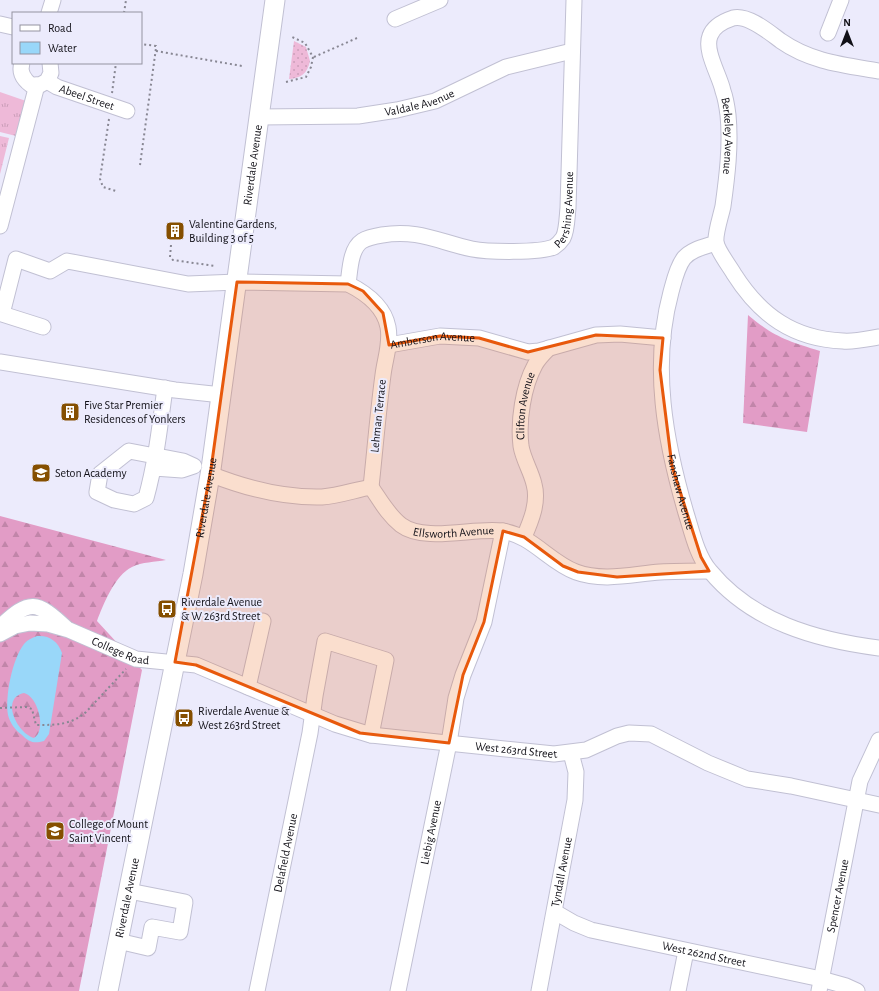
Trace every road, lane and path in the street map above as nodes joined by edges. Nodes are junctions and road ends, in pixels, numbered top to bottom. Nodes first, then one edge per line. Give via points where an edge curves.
1 (53, 0) edge
2 (126, 0) edge
3 (275, 0) edge
4 (440, 0) edge
5 (574, 0) edge
6 (841, 0) edge
7 (49, 12) edge
8 (124, 12) edge
9 (395, 19) dead end
10 (0, 24) edge
11 (12, 27) edge
12 (828, 33) dead end
13 (292, 37) dead end
14 (357, 38) dead end
15 (142, 44) edge
16 (156, 51) junction
17 (572, 52) junction
18 (313, 57) junction
19 (22, 64) edge
20 (50, 64) edge
21 (116, 64) edge
22 (242, 66) dead end
23 (879, 71) edge
24 (286, 82) dead end
25 (42, 83) junction
26 (110, 105) junction
27 (127, 111) dead end
28 (259, 117) junction
29 (140, 165) dead end
30 (116, 191) dead end
31 (0, 226) edge
32 (716, 243) junction
33 (171, 246) dead end
34 (215, 266) dead end
35 (236, 282) junction
36 (348, 284) junction
37 (43, 327) dead end
38 (879, 337) edge
39 (663, 338) junction
40 (390, 345) junction
41 (549, 348) junction
42 (0, 362) edge
43 (165, 388) junction
44 (222, 395) junction
45 (205, 470) junction
46 (371, 487) junction
47 (503, 531) junction
48 (524, 537) junction
49 (709, 571) junction
50 (262, 621) dead end
51 (0, 627) edge
52 (69, 630) junction
53 (0, 634) edge
54 (879, 648) edge
55 (136, 659) junction
56 (175, 662) junction
57 (248, 687) junction
58 (0, 708) edge
59 (313, 714) junction
60 (371, 735) junction
61 (879, 740) edge
62 (449, 743) junction
63 (571, 753) junction
64 (856, 800) junction
65 (879, 805) edge
66 (128, 890) junction
67 (555, 912) junction
68 (118, 941) junction
69 (686, 951) junction
70 (820, 985) edge
71 (108, 991) edge
72 (257, 991) edge
73 (398, 991) edge
74 (539, 991) edge
75 (678, 991) edge
76 (857, 991) edge

1 - 7 street
2 - 8 path
3 - 28 main road, Riverdale Avenue
4 - 9 street
5 - 17 street, Pershing Avenue
6 - 12 street
10 - 11 street
13 - 18 path via 306,44
14 - 18 path
15 - 16 path via 156,46
16 - 22 path
16 - 29 path
17 - 28 street, Valdale Avenue via 506,67 435,100 397,110 358,116
17 - 36 street, Pershing Avenue via 568,208 564,238 555,246 543,249 495,251 473,249 434,237 413,234 393,233 377,236 362,241 354,250
18 - 24 path via 306,77
19 - 25 street, Abeel Street via 22,76 31,85
20 - 25 street, Abeel Street via 51,74
21 - 26 path
23 - 32 street, Berkeley Avenue via 825,62 782,42 765,28 744,19 735,17 715,28 708,47 724,92 729,146 723,206
25 - 26 street, Abeel Street
25 - 31 street
26 - 27 street, Abeel Street
26 - 30 path via 100,179 104,187
28 - 35 main road, Riverdale Avenue
32 - 38 street via 746,293 763,311 785,327 843,342
32 - 39 street, Fanshaw Avenue via 691,252 683,260 676,274
33 - 34 path via 170,257 173,260
35 - 36 street, Amberson Avenue
35 - 37 street, Amberson Avenue via 188,284 67,261 50,271 16,259 2,314
35 - 44 main road, Riverdale Avenue
36 - 40 street, Amberson Avenue via 363,291 383,313 388,326
39 - 41 street, Amberson Avenue via 620,334 596,335
39 - 49 street, Fanshaw Avenue via 660,370 672,466 698,550
40 - 41 street, Amberson Avenue via 440,336 479,338 528,352
40 - 46 street, Lehman Terrace via 383,373
41 - 48 street, Clifton Avenue via 536,364 524,397 522,446 534,485 535,503
42 - 43 street
43 - 44 street
43 - 45 street via 154,462 182,470
44 - 45 main road, Riverdale Avenue
45 - 46 street via 226,481 278,494 323,497
45 - 56 main road, Riverdale Avenue via 193,574
46 - 47 street, Ellsworth Avenue via 402,526 445,535
47 - 48 street, Ellsworth Avenue
47 - 62 street, Liebig Avenue via 484,622 456,698
48 - 49 street, Ellsworth Avenue via 563,566 578,572 617,577 658,572
49 - 54 street, Fanshaw Avenue via 739,600 757,613 780,624 821,637
50 - 57 street
51 - 52 street, College Road via 17,611 30,606 43,608
52 - 53 street, College Road via 48,624 30,623 15,626
52 - 55 street, College Road
55 - 56 street, College Road
55 - 58 path via 86,712 67,724 36,725 32,709
56 - 57 street, West 263rd Street via 196,664
56 - 66 main road, Riverdale Avenue
57 - 59 street, West 263rd Street
59 - 60 street, West 263rd Street
59 - 60 street, Delafield Avenue via 325,641 386,660
59 - 72 street, Delafield Avenue
60 - 62 street, West 263rd Street
61 - 64 street, Spencer Avenue via 860,781
62 - 63 street, West 263rd Street via 539,754
62 - 73 street, Liebig Avenue
63 - 64 street, West 263rd Street via 586,750 629,733 651,734 708,763 748,779
63 - 67 street, Tyndall Avenue via 576,772 576,791
64 - 65 street, West 263rd Street
64 - 70 street, Spencer Avenue
66 - 68 main road, Riverdale Avenue
66 - 68 street via 186,902 180,932 152,927 148,948
67 - 69 street, West 262nd Street via 591,930
67 - 74 street, Tyndall Avenue
68 - 71 main road, Riverdale Avenue
69 - 70 street, West 262nd Street
69 - 75 street
70 - 76 street, West 262nd Street via 846,986

